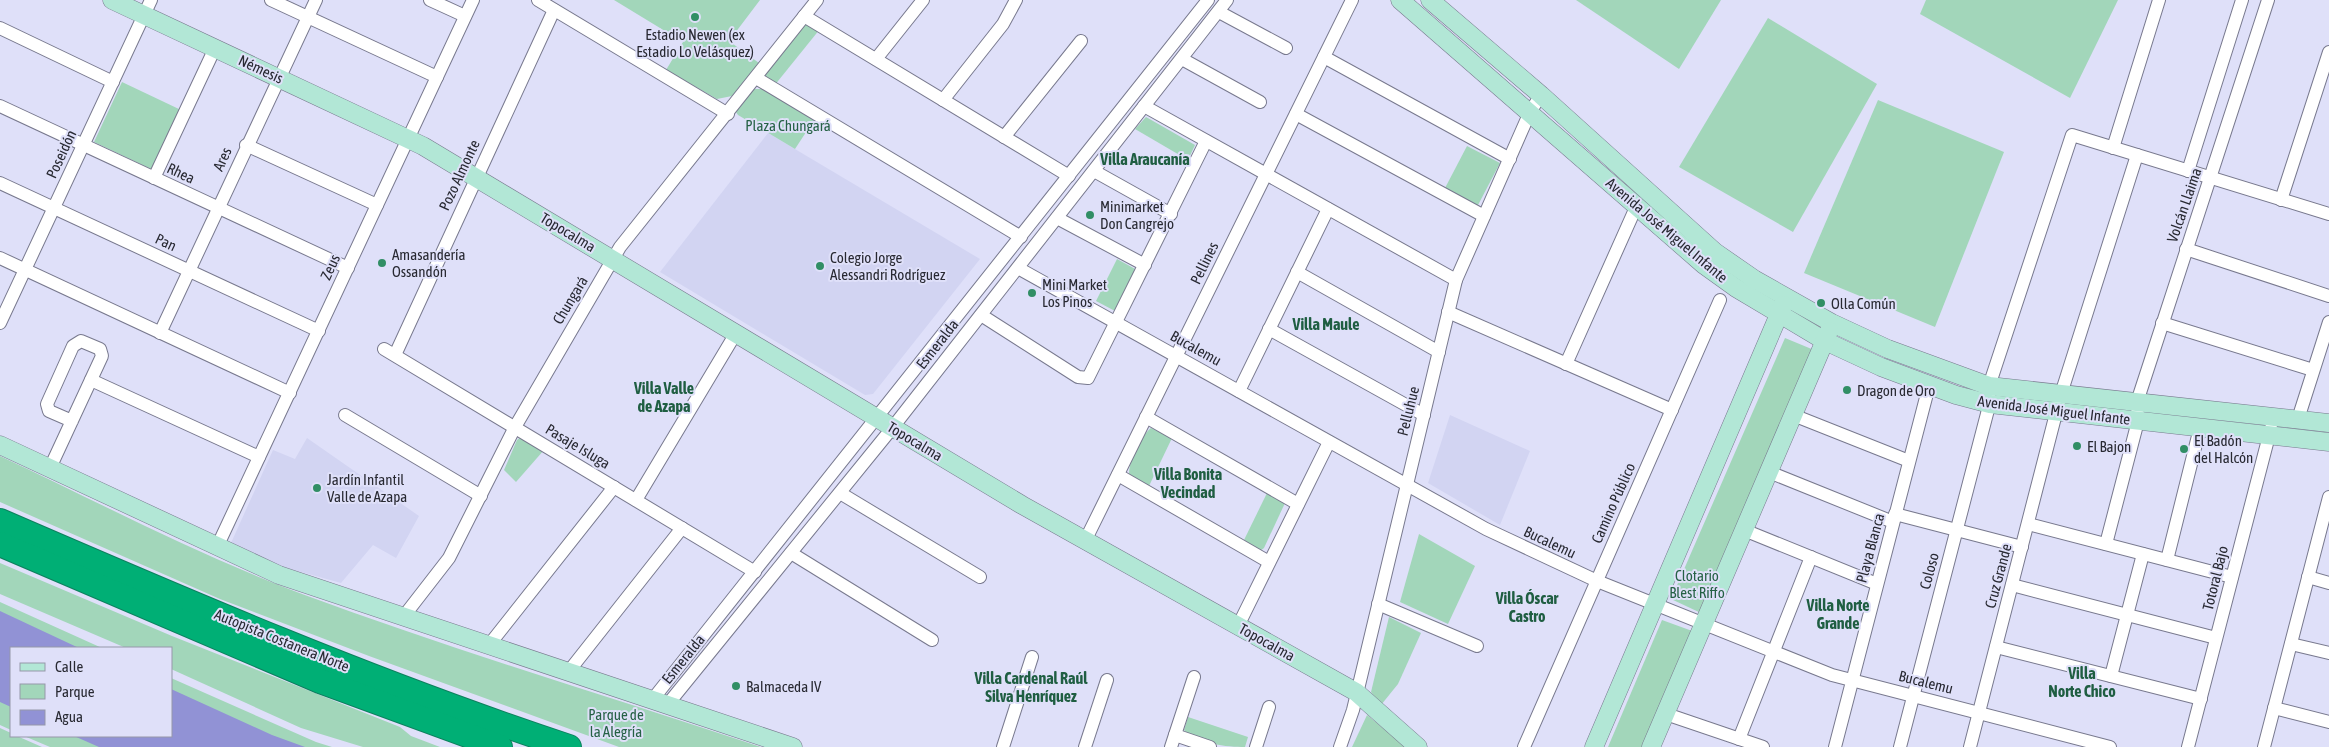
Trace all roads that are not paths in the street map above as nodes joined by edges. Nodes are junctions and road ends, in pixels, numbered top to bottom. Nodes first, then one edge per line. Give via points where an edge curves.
1 (112, 0) edge
2 (271, 0) edge
3 (316, 0) edge
4 (430, 0) edge
5 (473, 0) edge
6 (538, 0) edge
7 (817, 0) edge
8 (924, 0) edge
9 (1016, 0) edge
10 (1208, 0) edge
11 (1227, 0) edge
12 (1352, 0) edge
13 (1400, 0) edge
14 (1430, 0) edge
15 (2159, 0) edge
16 (2242, 0) edge
17 (2268, 0) edge
18 (147, 7) edge
19 (554, 10) junction
20 (1218, 12) junction
21 (465, 16) junction
22 (804, 16) junction
23 (308, 17) junction
24 (0, 28) edge
25 (1081, 41) dead end
26 (215, 48) junction
27 (1286, 48) dead end
28 (2329, 52) edge
29 (1324, 57) junction
30 (1182, 59) junction
31 (876, 60) junction
32 (278, 77) junction
33 (437, 77) junction
34 (756, 78) junction
35 (112, 82) junction
36 (1541, 95) junction
37 (943, 100) junction
38 (1260, 102) dead end
39 (0, 106) edge
40 (1144, 106) junction
41 (1530, 112) junction
42 (728, 114) junction
43 (1296, 114) junction
44 (1004, 137) junction
45 (409, 138) junction
46 (1206, 141) junction
47 (83, 145) junction
48 (246, 145) junction
49 (2112, 148) junction
50 (2137, 156) junction
51 (1510, 159) junction
52 (1094, 171) junction
53 (2188, 171) junction
54 (1266, 175) junction
55 (1069, 176) junction
56 (476, 177) junction
57 (154, 178) junction
58 (2210, 178) junction
59 (0, 183) edge
60 (2282, 200) junction
61 (377, 205) junction
62 (1637, 205) junction
63 (54, 208) junction
64 (217, 208) junction
65 (1328, 209) junction
66 (1171, 214) junction
67 (2329, 214) edge
68 (1484, 216) junction
69 (1057, 218) junction
70 (1021, 237) junction
71 (2186, 249) junction
72 (0, 258) edge
73 (614, 260) junction
74 (1145, 266) junction
75 (348, 268) junction
76 (1018, 268) junction
77 (25, 270) junction
78 (190, 271) junction
79 (1297, 272) junction
80 (1456, 280) junction
81 (2329, 296) edge
82 (1786, 298) junction
83 (1720, 300) dead end
84 (1448, 312) junction
85 (1780, 314) junction
86 (981, 315) junction
87 (0, 322) edge
88 (2329, 322) edge
89 (1117, 323) junction
90 (1832, 323) junction
91 (2162, 323) junction
92 (1269, 329) junction
93 (318, 331) junction
94 (160, 333) junction
95 (736, 333) junction
96 (1825, 341) junction
97 (384, 348) dead end
98 (1439, 352) junction
99 (395, 355) junction
100 (1176, 356) junction
101 (1566, 364) junction
102 (2313, 370) junction
103 (91, 380) junction
104 (1929, 386) junction
105 (1989, 386) junction
106 (1239, 391) junction
107 (290, 392) junction
108 (2061, 394) junction
109 (2137, 402) junction
110 (1990, 404) junction
111 (1672, 410) junction
112 (2057, 412) junction
113 (1424, 415) junction
114 (1793, 415) junction
115 (345, 416) dead end
116 (1146, 417) junction
117 (2274, 417) junction
118 (2298, 419) junction
119 (2138, 421) junction
120 (72, 422) junction
121 (885, 423) junction
122 (2329, 423) edge
123 (515, 427) junction
124 (2200, 428) junction
125 (2269, 435) junction
126 (1329, 442) junction
127 (2329, 442) edge
128 (0, 445) edge
129 (259, 457) junction
130 (1909, 461) junction
131 (50, 468) junction
132 (1769, 472) junction
133 (1118, 476) junction
134 (1407, 485) junction
135 (614, 487) junction
136 (840, 493) junction
137 (482, 496) junction
138 (2329, 496) edge
139 (636, 500) junction
140 (1298, 504) junction
141 (1894, 518) junction
142 (0, 521) edge
143 (2028, 524) junction
144 (682, 528) junction
145 (1744, 530) junction
146 (1957, 530) junction
147 (1085, 540) junction
148 (0, 544) edge
149 (2106, 544) junction
150 (2022, 546) junction
151 (217, 547) junction
152 (791, 554) junction
153 (2143, 554) junction
154 (1811, 557) junction
155 (2167, 560) junction
156 (1269, 562) junction
157 (755, 572) junction
158 (980, 577) dead end
159 (2232, 577) junction
160 (2308, 577) junction
161 (1597, 581) junction
162 (2329, 583) edge
163 (1877, 584) junction
164 (2012, 585) junction
165 (1378, 604) junction
166 (1655, 604) junction
167 (2127, 615) junction
168 (404, 616) junction
169 (1704, 624) junction
170 (1238, 626) junction
171 (2216, 638) junction
172 (932, 640) dead end
173 (2291, 644) junction
174 (489, 645) junction
175 (1477, 646) dead end
176 (1996, 647) junction
177 (1773, 652) junction
178 (2329, 654) edge
179 (1032, 657) dead end
180 (569, 671) junction
181 (2111, 676) junction
182 (1194, 677) dead end
183 (1107, 680) dead end
184 (1852, 680) junction
185 (1356, 692) junction
186 (1914, 696) junction
187 (2200, 699) junction
188 (660, 702) junction
189 (1269, 707) dead end
190 (2274, 708) junction
191 (1979, 713) junction
192 (1666, 714) junction
193 (2329, 722) edge
194 (1739, 739) junction
195 (1173, 741) edge
196 (2094, 745) edge
197 (500, 747) edge
198 (569, 747) edge
199 (794, 747) edge
200 (1003, 747) edge
201 (1084, 747) edge
202 (1210, 747) edge
203 (1256, 747) edge
204 (1340, 747) edge
205 (1418, 747) edge
206 (1524, 747) edge
207 (1594, 747) edge
208 (1651, 747) edge
209 (1764, 747) edge
210 (1835, 747) edge
211 (1900, 747) edge
212 (1970, 747) edge
213 (2110, 747) edge
214 (2188, 747) edge
215 (2264, 747) edge

1 - 18 street, Némesis
2 - 23 street
3 - 23 street, Ares
4 - 21 street
5 - 21 street, Zeus
6 - 19 street
7 - 22 street, Chungará
8 - 31 street
9 - 37 street via 1004,24
10 - 55 street, Esmeralda
11 - 20 street, Esmeralda
12 - 29 street, Pellines
13 - 41 street, Avenida José Miguel Infante
14 - 36 street, Avenida José Miguel Infante
15 - 49 street
16 - 53 street, Volcán Llaima
17 - 58 street, Volcán Llaima
18 - 26 street, Némesis
18 - 35 street, Poseidón
19 - 42 street
19 - 56 street, Pozo Almonte
20 - 27 street
20 - 30 street, Esmeralda
21 - 33 street, Zeus
22 - 31 street
22 - 34 street, Chungará
23 - 32 street, Ares
23 - 33 street
24 - 35 street
25 - 44 street
26 - 32 street, Némesis
26 - 57 street
28 - 60 street
29 - 43 street, Pellines
29 - 51 street
30 - 38 street
30 - 40 street, Esmeralda
31 - 37 street
32 - 45 street, Némesis
32 - 48 street, Ares
33 - 45 street, Zeus
34 - 42 street, Chungará
34 - 70 street
35 - 47 street, Poseidón
36 - 41 street, Pelluhue
36 - 82 street, Avenida José Miguel Infante via 1715,252
37 - 44 street
39 - 47 street, Rhea
40 - 46 street
40 - 52 street, Esmeralda
41 - 51 street, Pelluhue
41 - 62 street, Avenida José Miguel Infante
42 - 73 street, Chungará via 620,247
43 - 54 street, Pellines
43 - 68 street
44 - 55 street
45 - 56 street, Topocalma
45 - 61 street, Zeus
46 - 54 street
46 - 66 street
47 - 57 street, Rhea
47 - 63 street, Poseidón
48 - 61 street
48 - 64 street, Ares
49 - 50 street
49 - 105 street via 2072,135
50 - 53 street
50 - 108 street, Cruz Grande
51 - 68 street, Pelluhue
52 - 66 street
52 - 69 street, Esmeralda
53 - 58 street
54 - 65 street
54 - 100 street, Pellines
55 - 70 street, Esmeralda
56 - 73 street, Topocalma
56 - 99 street, Pozo Almonte
57 - 64 street, Rhea
58 - 60 street
58 - 71 street, Volcán Llaima
59 - 63 street, Pan
60 - 67 street
61 - 75 street, Zeus
62 - 85 street, Avenida José Miguel Infante via 1704,265
62 - 101 street
63 - 77 street, Poseidón
63 - 78 street, Pan
64 - 75 street, Rhea
64 - 78 street, Ares
65 - 79 street
65 - 80 street
66 - 74 street
68 - 80 street, Pelluhue
69 - 74 street
69 - 76 street, Esmeralda
70 - 121 street, Esmeralda
71 - 81 street
71 - 91 street, Volcán Llaima
72 - 77 street
73 - 95 street, Topocalma
73 - 123 street, Chungará
74 - 89 street
75 - 93 street, Zeus
76 - 86 street, Esmeralda
76 - 89 street, Bucalemu
77 - 87 street, Poseidón
77 - 94 street
78 - 93 street, Pan
78 - 94 street, Ares
79 - 92 street
79 - 98 street
80 - 84 street, Pelluhue
82 - 85 street
82 - 90 street, Avenida José Miguel Infante
83 - 111 street, Camino Público
84 - 98 street, Pelluhue
84 - 101 street
85 - 96 street, Avenida José Miguel Infante
85 - 166 street
86 - 89 street via 1085,379 1092,374
86 - 121 street, Esmeralda
88 - 102 street
89 - 100 street, Bucalemu
90 - 96 street
90 - 105 street, Avenida José Miguel Infante via 1888,349
91 - 102 street
91 - 109 street, Volcán Llaima
92 - 106 street
92 - 113 street
93 - 107 street, Zeus
94 - 107 street
95 - 121 street, Topocalma
95 - 139 street
96 - 104 street, Avenida José Miguel Infante
96 - 114 street
97 - 99 street, Pasaje Isluga
98 - 113 street, Pelluhue
99 - 123 street, Pasaje Isluga
100 - 106 street, Bucalemu
100 - 116 street, Pellines
101 - 111 street
102 - 118 street
103 - 120 street
103 - 120 street via 102,351 78,341 47,406
103 - 129 street
104 - 110 street, Avenida José Miguel Infante
104 - 130 street, Playa Blanca
105 - 108 street, Avenida José Miguel Infante
105 - 110 street, Coloso
106 - 126 street, Bucalemu
107 - 129 street, Zeus
108 - 109 street, Avenida José Miguel Infante
108 - 112 street, Cruz Grande
109 - 117 street, Avenida José Miguel Infante
109 - 119 street, Volcán Llaima
110 - 112 street, Avenida José Miguel Infante
110 - 146 street, Coloso
111 - 161 street, Camino Público
112 - 119 street, Avenida José Miguel Infante
112 - 143 street, Cruz Grande
113 - 134 street, Pelluhue
114 - 130 street
114 - 132 street
115 - 137 street
116 - 133 street, Pellines
116 - 140 street
117 - 118 street, Avenida José Miguel Infante
117 - 125 street, Totoral Bajo
118 - 122 street, Avenida José Miguel Infante
119 - 124 street, Avenida José Miguel Infante
119 - 149 street, Volcán Llaima
120 - 131 street
121 - 136 street, Esmeralda
121 - 147 street, Topocalma
121 - 157 street, Esmeralda
123 - 135 street, Pasaje Isluga
123 - 137 street, Chungará
124 - 125 street, Avenida José Miguel Infante
124 - 155 street
125 - 127 street, Avenida José Miguel Infante
125 - 159 street, Totoral Bajo
126 - 134 street, Bucalemu
126 - 140 street
128 - 131 street
129 - 151 street, Zeus
130 - 141 street, Playa Blanca
131 - 151 street
132 - 141 street
132 - 145 street
133 - 147 street, Pellines
133 - 156 street
134 - 161 street, Bucalemu via 1512,543
134 - 165 street, Pelluhue
135 - 139 street, Pasaje Isluga
135 - 174 street
136 - 152 street, Esmeralda
136 - 158 street
137 - 168 street, Chungará via 449,558
138 - 160 street
139 - 144 street, Pasaje Isluga
140 - 156 street
141 - 146 street
141 - 163 street, Playa Blanca
142 - 198 highway, Autopista Costanera Norte via 248,628 399,687
143 - 149 street
143 - 150 street, Cruz Grande
144 - 157 street, Pasaje Isluga
144 - 180 street
145 - 154 street
145 - 169 street
146 - 150 street
146 - 186 street, Coloso
147 - 170 street, Topocalma
148 - 197 highway, Autopista Costanera Norte via 320,681
149 - 153 street
150 - 164 street, Cruz Grande
151 - 168 street via 306,585
152 - 172 street
152 - 188 street, Esmeralda
153 - 155 street
153 - 167 street
154 - 163 street
154 - 177 street
155 - 159 street
156 - 170 street
157 - 188 street, Esmeralda
159 - 171 street, Totoral Bajo
160 - 162 street
160 - 173 street
161 - 166 street, Bucalemu
161 - 206 street, Camino Público
163 - 184 street, Playa Blanca
164 - 167 street
164 - 176 street, Cruz Grande
165 - 175 street
165 - 185 street, Pelluhue
166 - 169 street, Bucalemu
166 - 207 street
167 - 171 street
167 - 181 street
168 - 174 street
169 - 177 street, Bucalemu
169 - 192 street
170 - 185 street, Topocalma
171 - 187 street, Totoral Bajo
173 - 178 street
173 - 190 street
174 - 180 street
176 - 181 street
176 - 191 street, Cruz Grande
177 - 184 street, Bucalemu
177 - 194 street
179 - 200 street
180 - 188 street
181 - 187 street
182 - 195 street
183 - 201 street
184 - 186 street, Bucalemu
184 - 210 street, Playa Blanca
185 - 204 street, Pelluhue
185 - 205 street, Topocalma
186 - 191 street, Bucalemu
186 - 211 street, Coloso
187 - 214 street, Totoral Bajo
188 - 199 street
189 - 203 street
190 - 193 street
190 - 215 street
191 - 196 street, Bucalemu
191 - 212 street, Cruz Grande
192 - 194 street
192 - 208 street
194 - 209 street
195 - 202 street
196 - 213 street, Bucalemu

